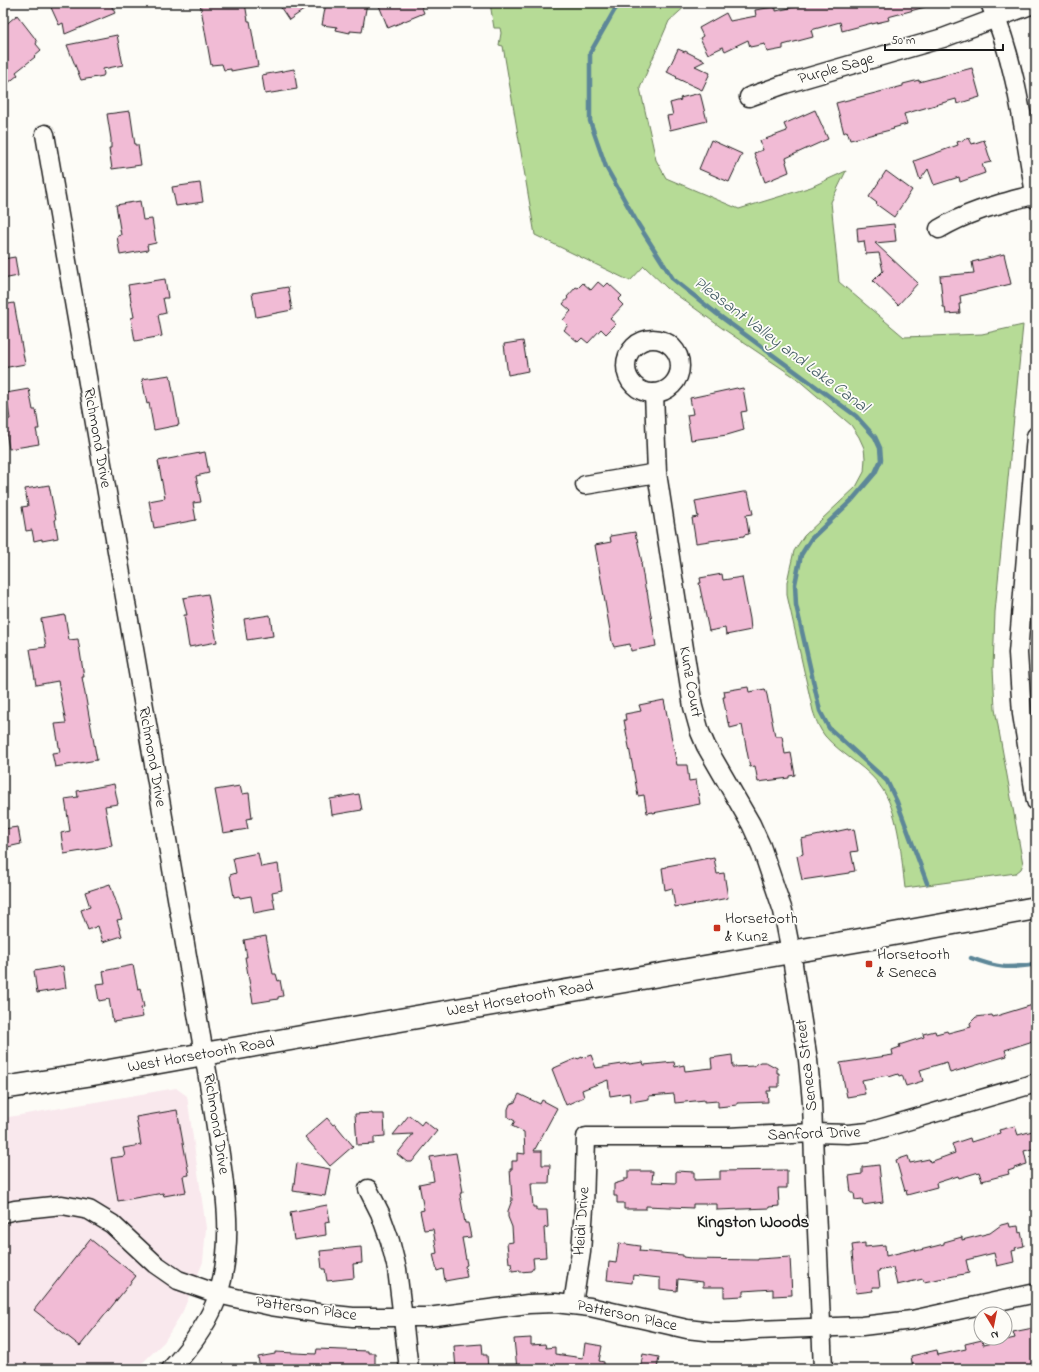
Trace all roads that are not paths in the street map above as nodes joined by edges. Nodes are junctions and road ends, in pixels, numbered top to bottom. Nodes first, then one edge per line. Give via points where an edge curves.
1 (1036, 3) edge
2 (994, 10) edge
3 (750, 97) dead end
4 (45, 134) dead end
5 (1036, 196) edge
6 (939, 229) dead end
7 (654, 393) dead end
8 (1036, 436) edge
9 (657, 473) junction
10 (586, 485) dead end
11 (1032, 534) edge
12 (1029, 714) edge
13 (1036, 801) edge
14 (1036, 908) edge
15 (792, 952) junction
16 (204, 1054) junction
17 (1036, 1083) edge
18 (3, 1088) edge
19 (813, 1133) junction
20 (586, 1137) joint
21 (368, 1189) dead end
22 (3, 1213) edge
23 (1036, 1293) edge
24 (218, 1294) junction
25 (573, 1304) junction
26 (403, 1318) junction
27 (821, 1328) junction
28 (171, 1369) edge
29 (410, 1369) edge
30 (823, 1369) edge

1 - 2 street, Purple Sage
2 - 3 street, Purple Sage via 943,38 785,84
2 - 5 street via 1013,72
4 - 16 street, Richmond Drive
5 - 6 street via 982,208
7 - 9 street, Kunz Court
8 - 11 street
9 - 10 street
9 - 15 street, Kunz Court via 693,707 700,732 761,846 783,911
11 - 12 street via 1018,653
12 - 13 street
14 - 15 main road, West Horsetooth Road
15 - 16 main road, West Horsetooth Road
15 - 19 street, Seneca Street via 808,1060
16 - 18 main road, West Horsetooth Road
16 - 24 street, Richmond Drive via 226,1192 228,1225 226,1258
17 - 19 street, Sanford Drive via 869,1132
19 - 20 street, Sanford Drive via 728,1137
19 - 27 street, Seneca Street
20 - 25 street, Heidi Drive via 581,1252
21 - 26 street via 390,1241 397,1269
22 - 24 street, Patterson Place via 62,1206 88,1210 112,1224 155,1264 178,1280
23 - 27 street, Patterson Place via 912,1320
24 - 26 street, Patterson Place via 271,1306 325,1314
24 - 28 street, Richmond Drive via 201,1328
25 - 26 street, Patterson Place via 528,1304
25 - 27 street, Patterson Place via 687,1329 713,1332
26 - 29 street
27 - 30 street, Seneca Street

